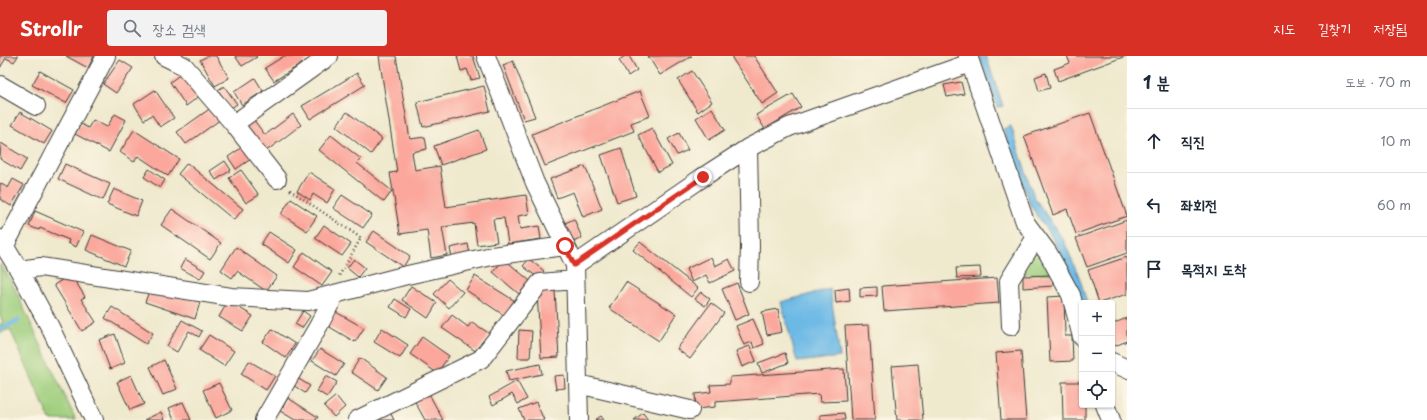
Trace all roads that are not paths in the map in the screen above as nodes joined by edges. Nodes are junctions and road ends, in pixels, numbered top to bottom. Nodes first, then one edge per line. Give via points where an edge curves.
1 (106, 56) edge
2 (164, 56) edge
3 (329, 56) edge
4 (486, 56) edge
5 (969, 59) edge
6 (0, 85) edge
7 (36, 106) dead end
8 (234, 124) junction
9 (748, 148) junction
10 (277, 179) road end
11 (1036, 237) junction
12 (2, 242) edge
13 (565, 246) junction
14 (19, 270) junction
15 (575, 273) junction
16 (749, 282) dead end
17 (335, 294) junction
18 (1011, 326) dead end
19 (1082, 336) edge
20 (1115, 363) edge
21 (1127, 369) edge
22 (578, 384) junction
23 (1106, 408) edge
24 (690, 410) dead end
25 (94, 420) edge
26 (264, 420) edge
27 (357, 420) edge
28 (579, 420) edge
29 (1110, 420) edge

1 - 12 street
2 - 8 street via 184,66
3 - 8 street
4 - 13 street via 535,183
5 - 9 street via 821,114
5 - 11 street via 1025,222
6 - 7 street
8 - 10 street
9 - 15 street via 703,177
9 - 16 street
11 - 18 street via 1009,281
11 - 19 street via 1048,253 1071,295
12 - 14 street
13 - 15 street
13 - 17 street via 492,256
14 - 17 street via 41,267 231,297 308,301
14 - 25 street via 50,327
15 - 22 street
15 - 27 street via 540,283 481,358
17 - 26 street via 320,325
20 - 21 street
22 - 24 street
22 - 28 street
23 - 29 street

